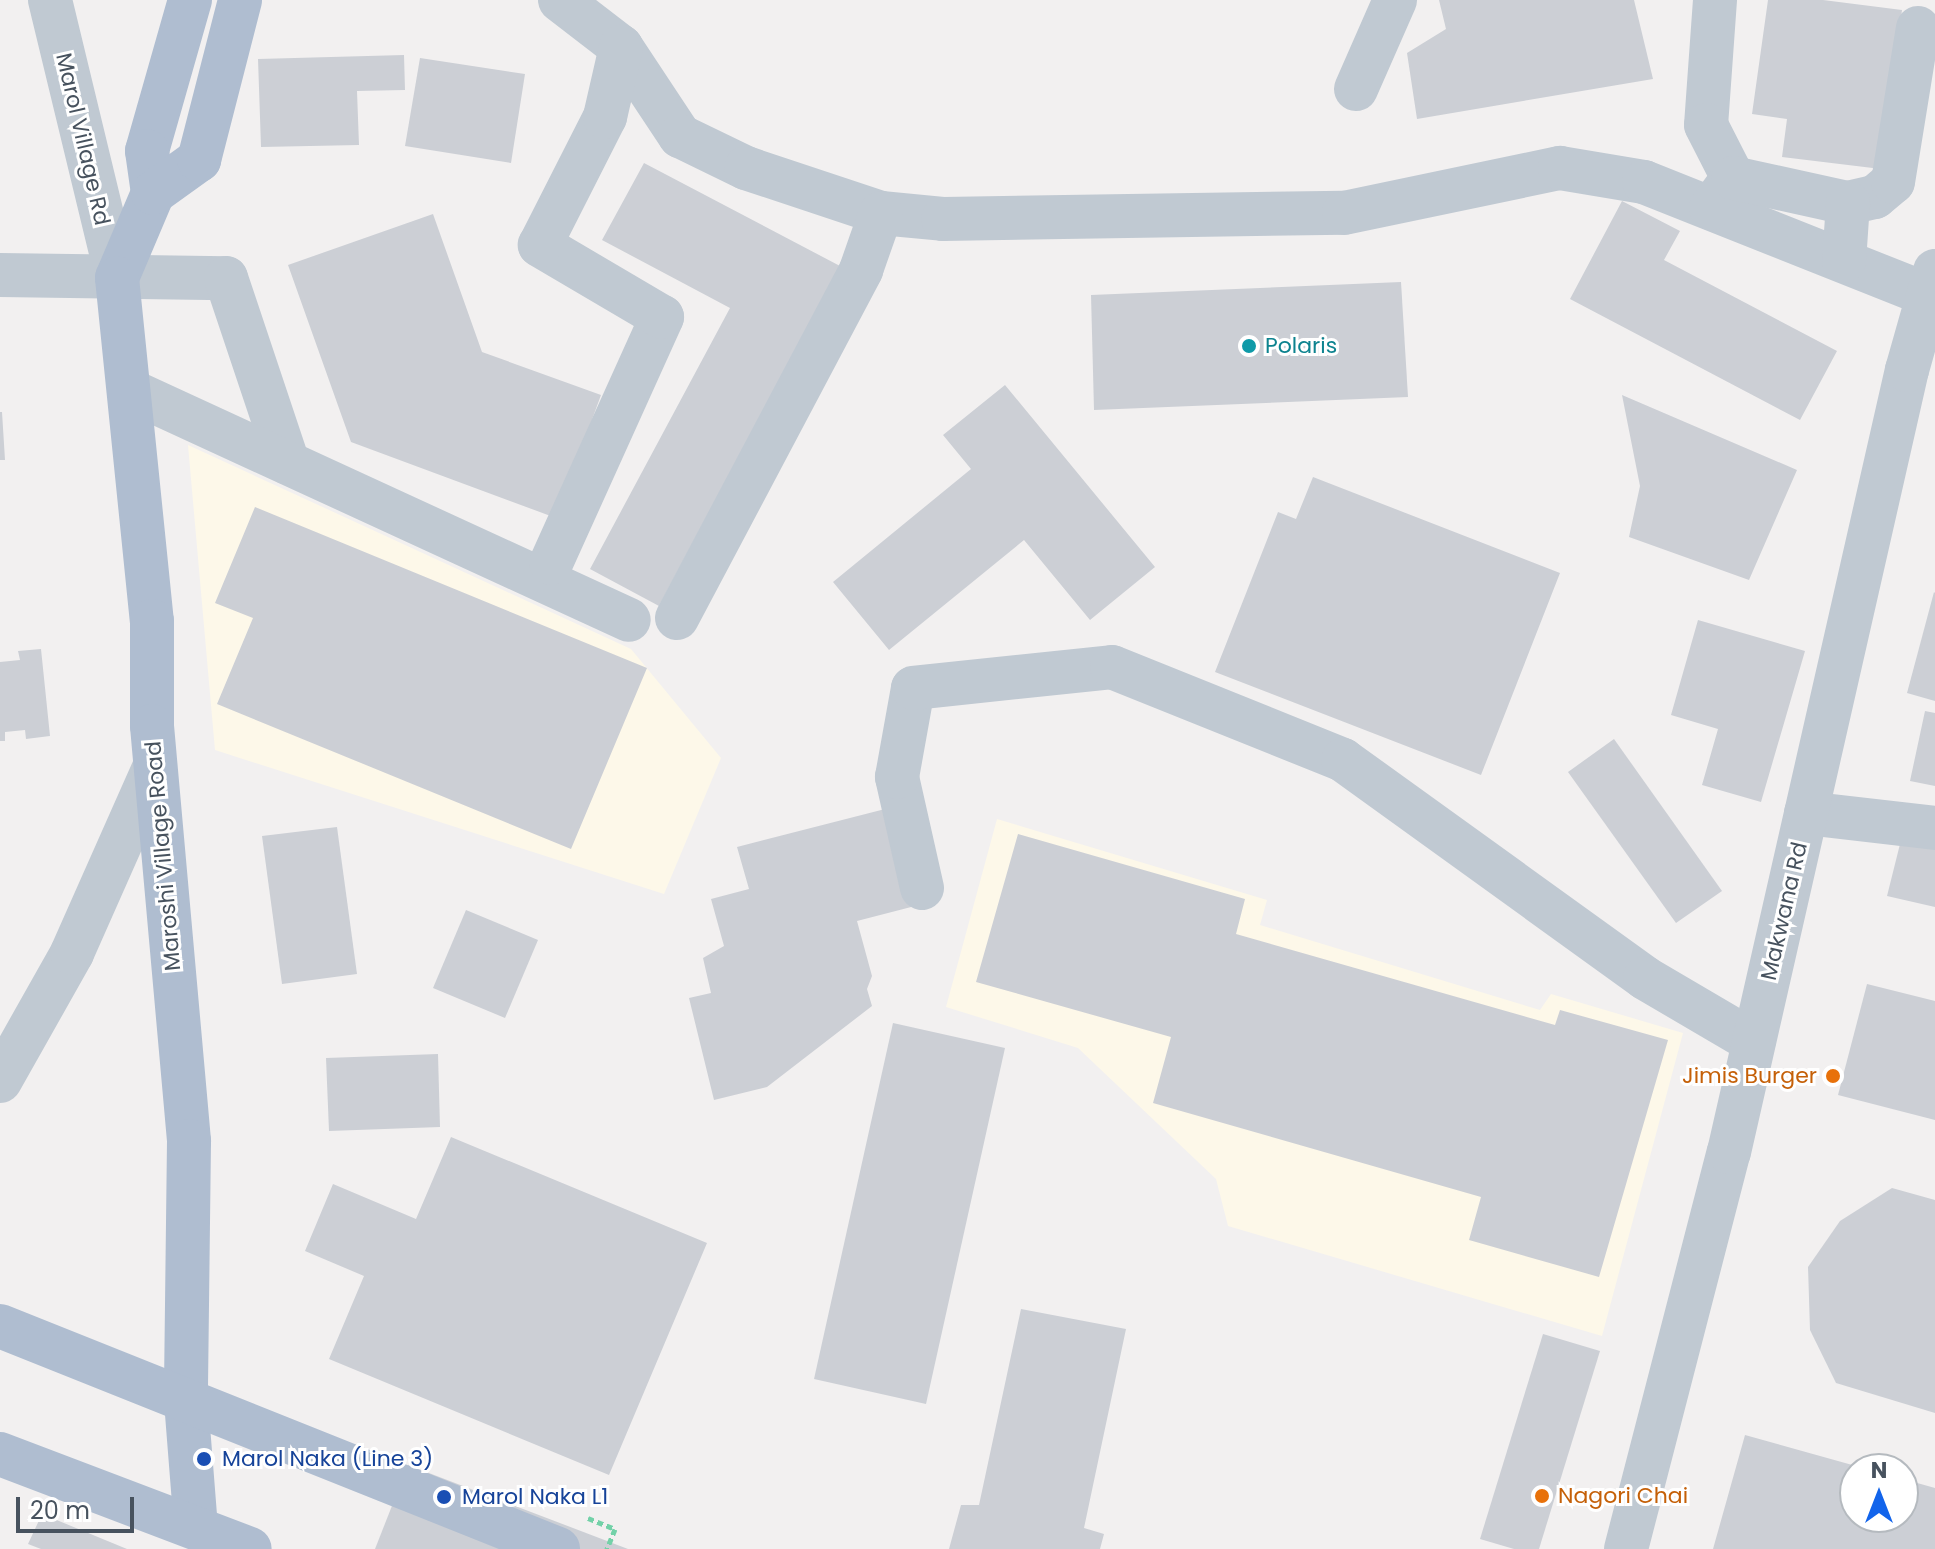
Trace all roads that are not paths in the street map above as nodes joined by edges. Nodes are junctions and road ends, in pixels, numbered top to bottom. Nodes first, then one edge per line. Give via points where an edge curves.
1 (50, 0) edge
2 (190, 0) edge
3 (240, 0) edge
4 (560, 0) edge
5 (1395, 0) edge
6 (1715, 0) edge
7 (1918, 28) dead end
8 (621, 47) junction
9 (1356, 89) dead end
10 (153, 193) junction
11 (1722, 193) junction
12 (1848, 203) junction
13 (881, 213) junction
14 (1844, 261) junction
15 (0, 275) edge
16 (117, 278) junction
17 (1932, 283) edge
18 (1921, 374) edge
19 (129, 390) junction
20 (288, 463) junction
21 (551, 563) dead end
22 (677, 618) dead end
23 (629, 620) dead end
24 (155, 766) junction
25 (1806, 813) junction
26 (1935, 828) edge
27 (922, 888) dead end
28 (1754, 1042) junction
29 (0, 1081) edge
30 (0, 1326) edge
31 (186, 1401) junction
32 (0, 1454) edge
33 (196, 1538) edge
34 (250, 1549) edge
35 (558, 1549) edge
36 (1626, 1549) edge

1 - 16 street, Marol Village Rd
2 - 10 main road via 147,151
3 - 10 main road via 199,160
4 - 8 street
5 - 9 street
6 - 11 street via 1706,125
7 - 12 street via 1893,182 1875,197
8 - 13 street via 680,136 746,168
8 - 21 street via 605,117 540,245 662,317
10 - 16 main road, Maroshi Village Road
11 - 12 street
11 - 13 street via 1560,168 1344,213 943,219
11 - 14 street
12 - 14 street
13 - 22 street via 861,270
14 - 17 street
15 - 16 street
16 - 19 main road, Maroshi Village Road
16 - 20 street via 226,278
17 - 18 street, Makwana Rd
18 - 25 street, Makwana Rd
19 - 20 street
19 - 24 main road, Maroshi Village Road via 152,621
20 - 23 street
24 - 29 street via 72,953
24 - 31 main road, Maroshi Village Road via 189,1141
25 - 26 street
25 - 28 street, Makwana Rd
27 - 28 street via 897,777 913,688 1112,667 1343,760 1645,978
28 - 36 street, Makwana Rd
30 - 31 main road
31 - 33 main road, Maroshi Village Road
31 - 35 main road
32 - 33 main road
33 - 34 main road

